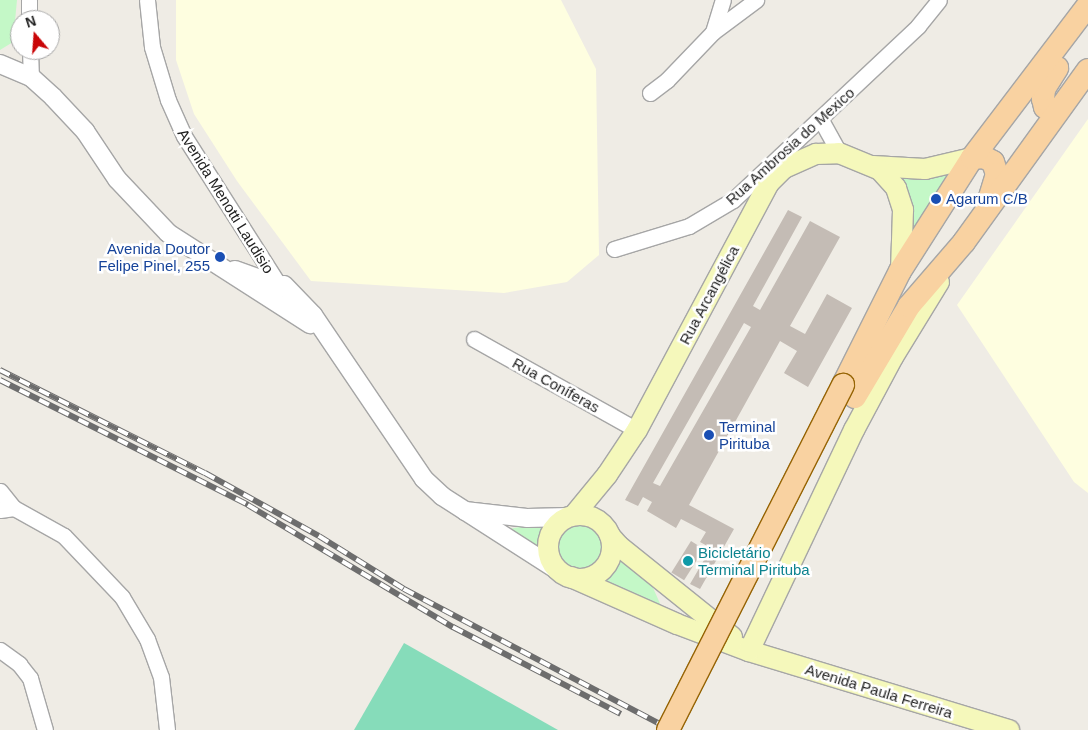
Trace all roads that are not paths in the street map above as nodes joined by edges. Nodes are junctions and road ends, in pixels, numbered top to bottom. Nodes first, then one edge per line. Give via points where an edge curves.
1 (147, 0) edge
2 (723, 0) edge
3 (756, 0) edge
4 (939, 0) edge
5 (1083, 12) edge
6 (713, 32) junction
7 (30, 60) edge
8 (0, 64) edge
9 (1088, 70) edge
10 (31, 77) junction
11 (650, 93) dead end
12 (1056, 112) junction
13 (821, 120) junction
14 (839, 153) junction
15 (972, 158) junction
16 (870, 166) junction
17 (762, 197) junction
18 (733, 200) junction
19 (979, 221) junction
20 (964, 242) junction
21 (614, 249) dead end
22 (900, 271) junction
23 (280, 293) junction
24 (474, 339) dead end
25 (849, 391) junction
26 (637, 430) junction
27 (608, 475) junction
28 (0, 491) edge
29 (7, 509) edge
30 (460, 510) junction
31 (572, 516) junction
32 (606, 530) junction
33 (566, 575) junction
34 (0, 650) edge
35 (749, 651) junction
36 (45, 730) edge
37 (167, 730) edge
38 (668, 730) edge
39 (686, 730) edge
40 (1009, 730) edge

1 - 23 street, Avenida Menotti Laudisio via 152,47 168,100 184,136
2 - 6 street
3 - 6 street
4 - 13 street, Rua Ambrosia do Mexico via 918,26
5 - 12 main road via 1076,39 1044,89 1045,107
5 - 15 main road
6 - 11 street
7 - 10 street
8 - 10 street
9 - 12 main road
10 - 23 street via 85,131 116,179 168,233 227,268
12 - 19 main road
13 - 14 street
13 - 18 street, Rua Ambrosia do Mexico via 766,166
14 - 16 main road
14 - 17 main road, Rua Arcangélica via 816,154 784,168 769,183
15 - 16 main road via 925,169
15 - 19 main road via 984,157 992,162 997,174 996,186
15 - 22 main road
16 - 22 main road via 889,178 901,199 905,230
17 - 18 street
17 - 26 main road, Rua Arcangélica
18 - 21 street, Rua Ambrosia do Mexico via 689,226
19 - 20 main road
20 - 25 main road via 909,306
20 - 35 main road via 893,357 854,430
22 - 25 main road
23 - 30 street via 324,331 424,479
24 - 26 street, Rua Coníferas
25 - 38 main road, bridge
25 - 39 main road
26 - 27 main road, Rua Arcangélica
27 - 31 main road, Rua Arcangélica
27 - 32 main road, Rua Arcangélica
28 - 29 street
29 - 37 street via 64,536 122,598 147,639 161,677
30 - 31 street via 527,518
30 - 33 street
31 - 32 main road via 585,515
31 - 33 main road via 558,524 549,540 550,559
32 - 33 main road via 612,553 604,568 588,578
32 - 35 main road via 619,546
33 - 35 main road, Avenida Paula Ferreira via 676,624
34 - 36 street via 19,664 30,678
35 - 40 main road, Avenida Paula Ferreira

